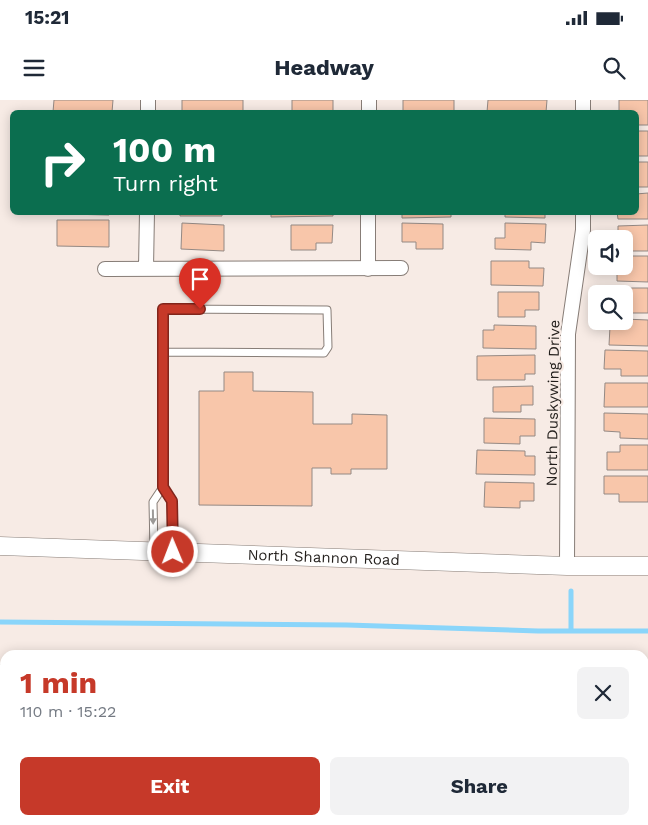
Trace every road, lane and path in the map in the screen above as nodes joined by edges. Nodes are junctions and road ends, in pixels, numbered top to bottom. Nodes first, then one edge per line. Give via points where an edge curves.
1 (147, 215) edge
2 (368, 215) edge
3 (583, 215) edge
4 (146, 268) junction
5 (401, 268) dead end
6 (105, 269) dead end
7 (368, 269) junction
8 (164, 352) junction
9 (163, 487) junction
10 (0, 546) edge
11 (154, 552) junction
12 (173, 552) junction
13 (567, 566) junction
14 (648, 566) edge

1 - 4 street
2 - 7 street
3 - 13 street, North Duskywing Drive via 568,334
4 - 6 street
4 - 7 street
5 - 7 street
8 - 8 lane via 163,309 328,310 328,347 324,353
8 - 9 lane
9 -> 11 lane via 153,502
9 - 12 lane via 172,501
10 - 11 street, North Shannon Road
11 - 12 street, North Shannon Road
12 - 13 street, North Shannon Road
13 - 14 street, North Shannon Road

